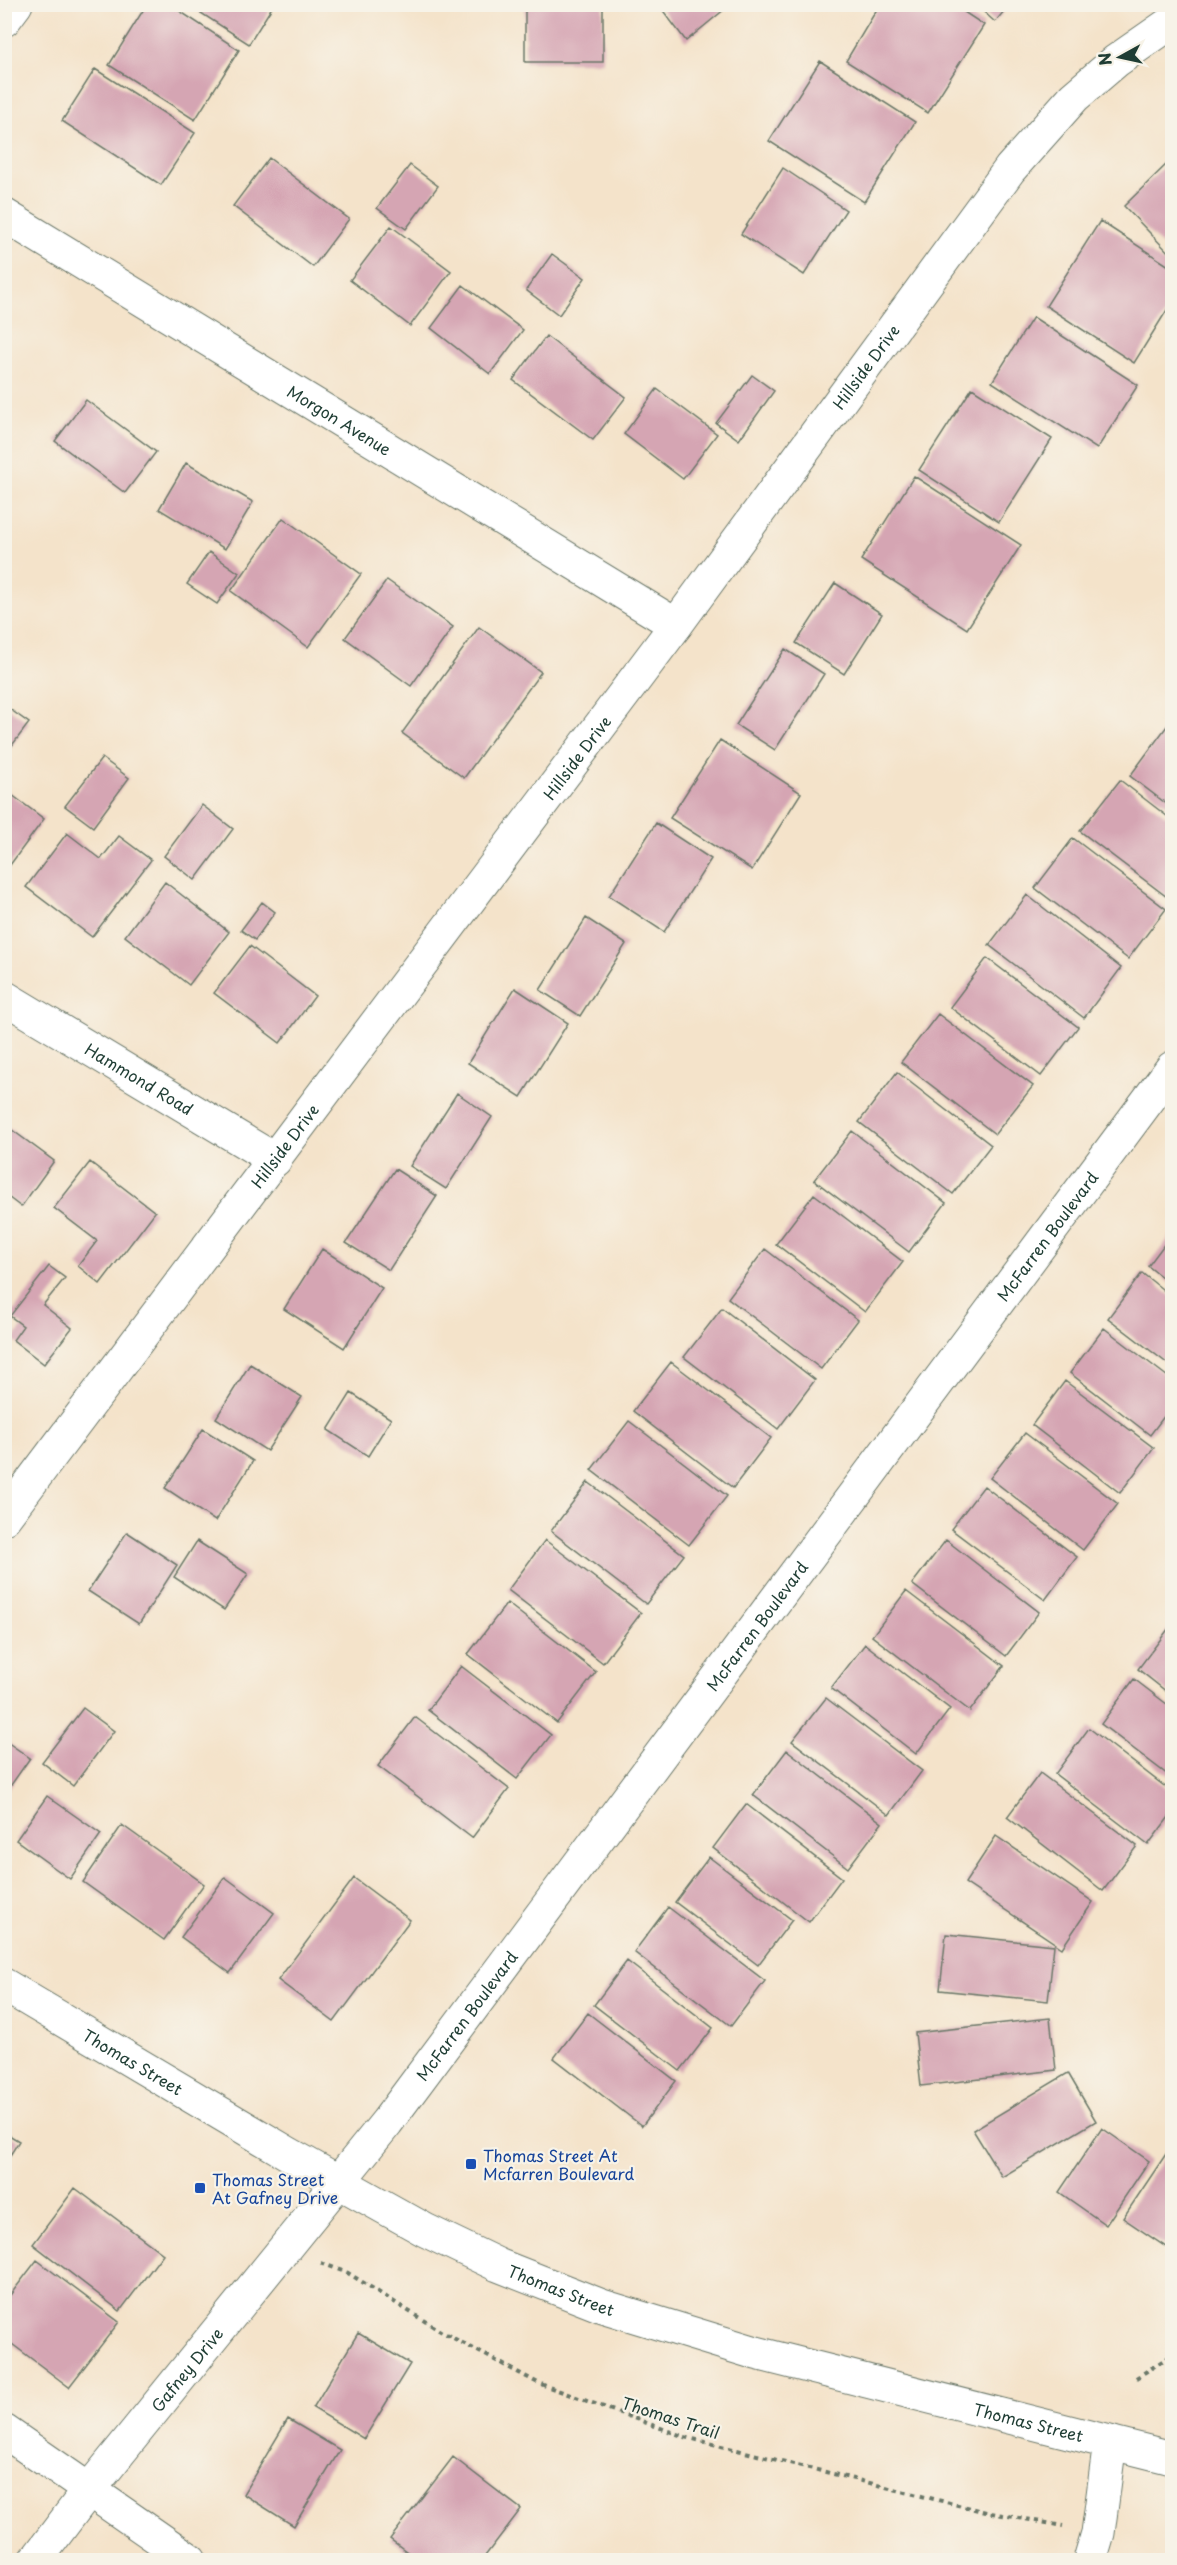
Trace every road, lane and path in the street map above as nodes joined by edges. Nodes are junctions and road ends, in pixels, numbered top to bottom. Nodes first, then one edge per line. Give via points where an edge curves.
1 (16, 4) edge
2 (4, 20) edge
3 (1173, 22) edge
4 (4, 214) edge
5 (676, 625) junction
6 (4, 997) edge
7 (1173, 1068) edge
8 (275, 1160) junction
9 (4, 1518) edge
10 (4, 1985) edge
11 (340, 2183) junction
12 (312, 2260) dead end
13 (1173, 2355) edge
14 (1136, 2378) dead end
15 (4, 2431) edge
16 (1110, 2442) junction
17 (1173, 2458) edge
18 (88, 2491) junction
19 (1049, 2524) dead end
20 (36, 2560) edge
21 (190, 2560) edge
22 (1090, 2560) edge

1 - 2 street
3 - 5 street, Hillside Drive via 1116,61 1074,97 1010,169
4 - 5 street, Morgon Avenue
5 - 8 street, Hillside Drive
6 - 8 street, Hammond Road
7 - 11 street, McFarren Boulevard
8 - 9 street, Hillside Drive
10 - 11 street, Thomas Street
11 - 16 street, Thomas Street via 498,2265 602,2306 756,2353
11 - 18 street, Gafney Drive
12 - 19 path, Thomas Trail via 348,2273 442,2332 538,2383 685,2437
13 - 14 path
15 - 18 street
16 - 17 street, Thomas Street
16 - 22 street via 1098,2533
18 - 20 street, Gafney Drive
18 - 21 street

